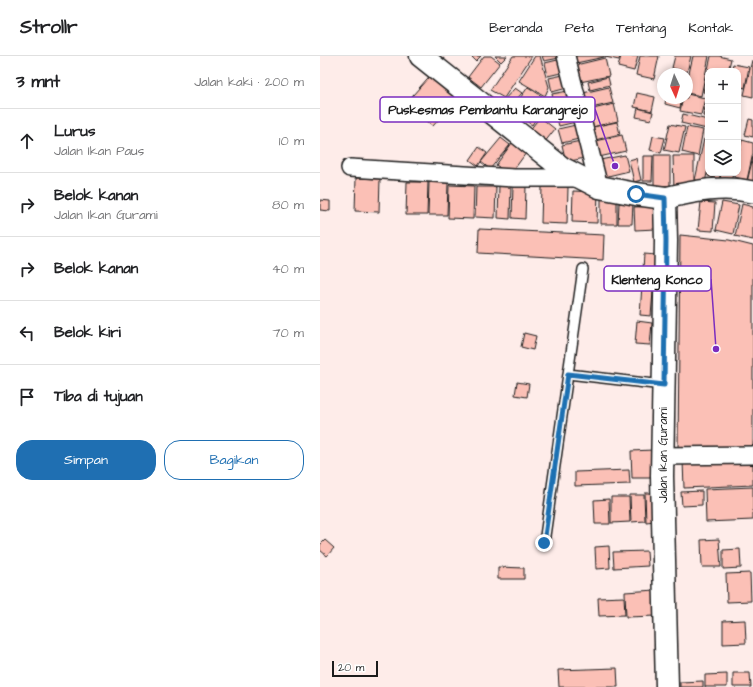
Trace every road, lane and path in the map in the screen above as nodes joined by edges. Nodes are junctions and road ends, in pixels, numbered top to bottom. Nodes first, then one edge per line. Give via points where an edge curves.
1 (421, 56) edge
2 (566, 56) edge
3 (350, 168) dead end
4 (590, 183) junction
5 (753, 192) edge
6 (665, 198) junction
7 (583, 269) dead end
8 (568, 374) junction
9 (664, 385) junction
10 (753, 455) edge
11 (662, 456) junction
12 (544, 543) dead end
13 (666, 687) edge

1 - 4 main road via 562,168
2 - 4 street
3 - 4 street
4 - 6 main road
5 - 6 street via 722,188
6 - 9 main road, Jalan Ikan Gurami
7 - 8 lane
8 - 9 lane
8 - 12 lane
9 - 11 main road, Jalan Ikan Gurami
10 - 11 street
11 - 13 main road, Jalan Ikan Gurami

